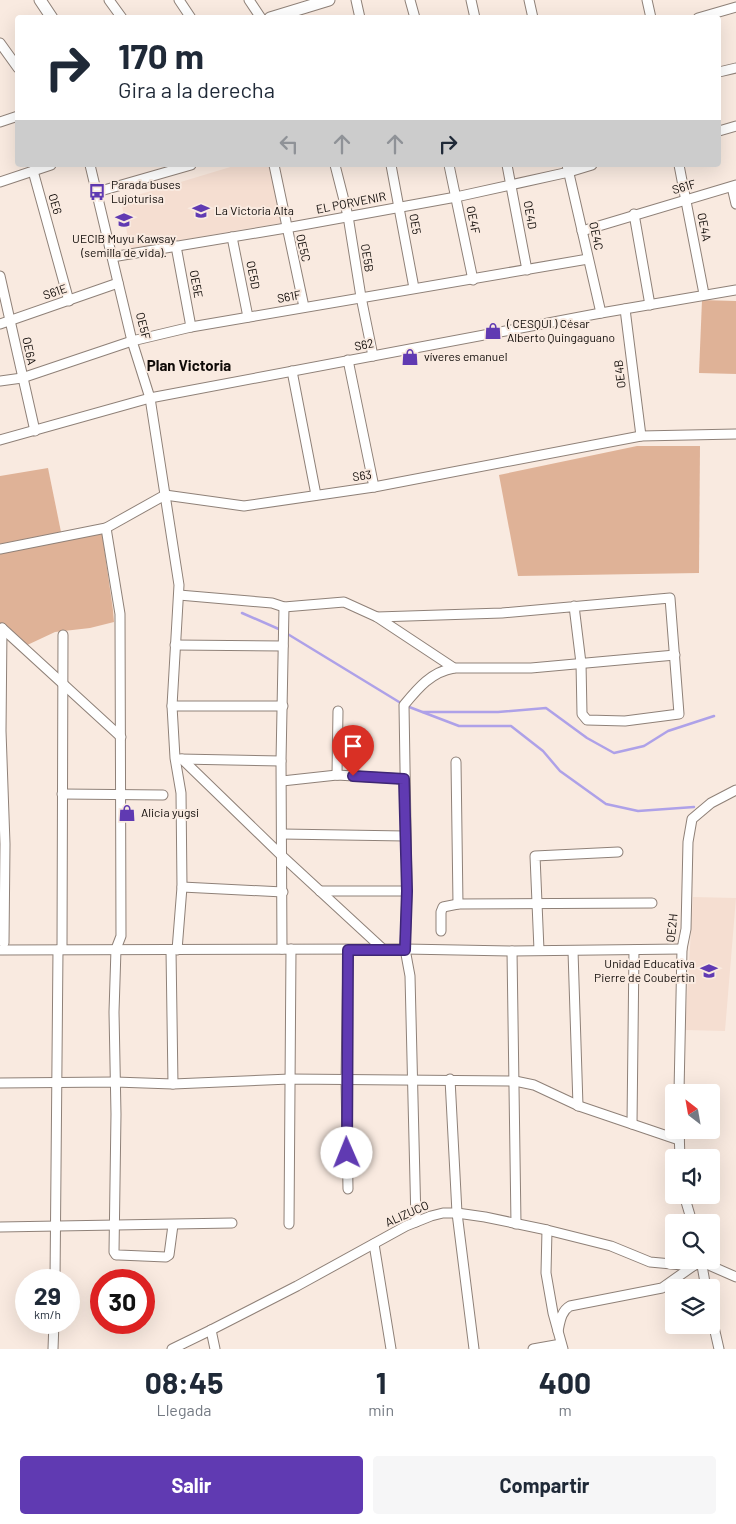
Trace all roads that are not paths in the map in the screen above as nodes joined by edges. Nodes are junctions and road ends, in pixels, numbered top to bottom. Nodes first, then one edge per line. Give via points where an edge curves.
1 (40, 0) edge
2 (109, 0) edge
3 (179, 0) edge
4 (249, 0) edge
5 (356, 0) edge
6 (410, 0) edge
7 (471, 0) edge
8 (647, 0) edge
9 (322, 1) edge
10 (532, 1) edge
11 (736, 6) edge
12 (301, 13) edge
13 (50, 15) edge
14 (120, 15) edge
15 (189, 15) edge
16 (259, 15) edge
17 (289, 15) edge
18 (359, 15) edge
19 (414, 15) edge
20 (474, 15) edge
21 (533, 15) edge
22 (650, 15) edge
23 (708, 15) edge
24 (0, 43) edge
25 (15, 64) edge
26 (736, 68) edge
27 (721, 72) edge
28 (15, 117) edge
29 (0, 122) edge
30 (736, 126) edge
31 (721, 130) edge
32 (45, 167) edge
33 (91, 167) edge
34 (176, 167) edge
35 (274, 167) edge
36 (336, 167) edge
37 (391, 167) edge
38 (449, 167) edge
39 (507, 167) edge
40 (679, 167) edge
41 (568, 168) edge
42 (160, 169) edge
43 (33, 171) junction
44 (0, 182) edge
45 (511, 185) junction
46 (734, 186) edge
47 (97, 192) junction
48 (456, 196) junction
49 (686, 199) junction
50 (736, 204) edge
51 (399, 206) junction
52 (634, 214) junction
53 (348, 216) junction
54 (286, 228) junction
55 (582, 230) junction
56 (232, 237) junction
57 (176, 246) junction
58 (112, 257) junction
59 (588, 259) junction
60 (527, 270) junction
61 (0, 276) edge
62 (473, 280) junction
63 (118, 283) junction
64 (414, 288) junction
65 (736, 290) edge
66 (704, 294) junction
67 (360, 297) junction
68 (69, 301) junction
69 (650, 305) junction
70 (304, 307) junction
71 (625, 310) junction
72 (601, 312) junction
73 (248, 317) junction
74 (10, 321) junction
75 (0, 324) edge
76 (192, 327) junction
77 (132, 341) junction
78 (373, 356) junction
79 (348, 360) junction
80 (292, 371) junction
81 (22, 378) junction
82 (0, 381) edge
83 (150, 398) junction
84 (35, 431) junction
85 (736, 434) edge
86 (641, 436) junction
87 (0, 440) edge
88 (374, 487) junction
89 (165, 495) junction
90 (316, 495) junction
91 (106, 528) junction
92 (0, 549) edge
93 (179, 595) junction
94 (574, 606) junction
95 (284, 607) junction
96 (377, 617) junction
97 (1, 628) edge
98 (63, 635) dead end
99 (175, 645) junction
100 (283, 646) junction
101 (674, 655) junction
102 (581, 662) junction
103 (454, 668) junction
104 (63, 684) junction
105 (172, 706) junction
106 (283, 706) junction
107 (338, 711) dead end
108 (121, 737) junction
109 (178, 759) junction
110 (281, 761) junction
111 (456, 762) dead end
112 (337, 775) junction
113 (404, 779) junction
114 (282, 781) junction
115 (736, 790) edge
116 (62, 794) junction
117 (121, 794) junction
118 (164, 794) dead end
119 (282, 834) junction
120 (405, 836) junction
121 (618, 852) dead end
122 (281, 855) junction
123 (182, 887) junction
124 (320, 890) junction
125 (407, 891) junction
126 (283, 892) junction
127 (458, 904) junction
128 (536, 904) junction
129 (652, 904) dead end
130 (441, 931) dead end
131 (2, 946) edge
132 (116, 949) junction
133 (287, 949) junction
134 (682, 949) junction
135 (60, 950) junction
136 (174, 950) junction
137 (348, 950) junction
138 (384, 950) junction
139 (405, 950) junction
140 (538, 950) junction
141 (634, 950) junction
142 (512, 951) junction
143 (573, 951) junction
144 (290, 1079) junction
145 (450, 1079) junction
146 (346, 1080) junction
147 (412, 1080) junction
148 (515, 1080) junction
149 (56, 1082) junction
150 (115, 1082) junction
151 (0, 1084) edge
152 (173, 1084) junction
153 (679, 1084) edge
154 (578, 1106) junction
155 (632, 1124) junction
156 (679, 1140) joint
157 (680, 1149) edge
158 (348, 1189) dead end
159 (457, 1213) junction
160 (416, 1222) junction
161 (232, 1223) dead end
162 (114, 1224) junction
163 (290, 1224) dead end
164 (516, 1224) junction
165 (173, 1225) junction
166 (57, 1226) junction
167 (0, 1227) edge
168 (547, 1230) junction
169 (374, 1244) junction
170 (665, 1262) edge
171 (55, 1269) edge
172 (690, 1269) edge
173 (716, 1269) edge
174 (736, 1276) edge
175 (212, 1330) junction
176 (558, 1331) junction
177 (54, 1334) edge
178 (716, 1334) edge
179 (562, 1346) edge
180 (53, 1349) edge
181 (172, 1349) edge
182 (215, 1349) edge
183 (390, 1349) edge
184 (474, 1349) edge
185 (533, 1349) edge
186 (719, 1349) edge

1 - 13 street
2 - 14 street
3 - 15 street
4 - 16 street
5 - 18 street
6 - 19 street
7 - 20 street
8 - 22 street
9 - 12 street
10 - 21 street
11 - 23 street
12 - 17 street
24 - 25 street
26 - 27 street
28 - 29 street
30 - 31 street
32 - 43 street
33 - 47 street, OE5F
34 - 42 street
35 - 54 street, OE5C
36 - 53 street, OE5B
37 - 51 street, OE5
38 - 48 street, OE4F
39 - 45 street, OE4D
40 - 49 street, OE4A
41 - 45 street, EL PORVENIR
41 - 55 street, OE4C
42 - 47 street
43 - 44 street
43 - 68 street, OE6
45 - 48 street, EL PORVENIR
45 - 60 street, OE4D
46 - 49 street, S61F
46 - 50 street
47 - 58 street, OE5F
48 - 51 street, EL PORVENIR
48 - 62 street, OE4F
49 - 52 street, S61F
49 - 66 street, OE4A
51 - 53 street, EL PORVENIR
51 - 64 street, OE5
52 - 55 street, S61F
52 - 69 street
53 - 54 street, EL PORVENIR
53 - 67 street, OE5B
54 - 56 street, EL PORVENIR
54 - 70 street, OE5C
55 - 59 street, OE4C
56 - 57 street, EL PORVENIR
56 - 73 street, OE5D
57 - 58 street, EL PORVENIR
57 - 76 street, OE5E
58 - 63 street, OE5F
59 - 60 street, S61F
59 - 72 street, OE4C
60 - 62 street, S61F
61 - 74 street, OE6A
62 - 64 street, S61F
63 - 68 street, S61E
63 - 77 street, OE5F
64 - 67 street, S61F
65 - 66 street, S62
66 - 69 street, S62
67 - 70 street, S61F
67 - 78 street, OE5B
68 - 74 street, S61E
69 - 71 street, S62
70 - 73 street, S61F
71 - 72 street, S62
71 - 86 street, OE4B
72 - 78 street, S62
73 - 76 street, S61F
74 - 75 street, S61E
74 - 81 street, OE6A
76 - 77 street, S61F
77 - 81 street, S61F
77 - 83 street, OE5F
78 - 79 street, S62
79 - 80 street, S62
79 - 88 street
80 - 83 street, S62
80 - 90 street
81 - 82 street, S61F
81 - 84 street, OE6A
83 - 84 street, S62
83 - 89 street, OE5F
84 - 87 street, S62
85 - 86 street, S63
86 - 88 street, S63
88 - 90 street, S63
89 - 90 street, S63 via 244,506
89 - 91 street
89 - 93 street, OE5F
91 - 92 street
91 - 108 street via 120,614
93 - 95 street via 272,603
93 - 99 street, OE5F
94 - 96 street via 502,613
94 - 101 street via 670,598
94 - 102 street
95 - 96 street via 344,602
95 - 100 street
96 - 103 street
97 - 104 street
97 - 131 street via 5,844
98 - 104 street
99 - 100 street
99 - 105 street, OE5F
100 - 106 street
101 - 102 street
101 - 102 street via 679,714 625,721 587,720 582,714
102 - 103 street via 531,668
103 - 113 street via 428,678 404,705
104 - 108 street
104 - 116 street
105 - 106 street
105 - 109 street, OE5F
106 - 110 street
107 - 112 street
108 - 117 street
109 - 110 street
109 - 122 street
109 - 123 street, OE5F via 182,793
110 - 114 street
111 - 127 street
112 - 113 street
112 - 114 street
113 - 120 street
114 - 119 street
115 - 134 street, OE2H via 711,803 692,819
116 - 117 street
116 - 135 street
117 - 118 street
117 - 132 street via 120,936
119 - 120 street
119 - 122 street
120 - 125 street
121 - 128 street via 535,856
122 - 124 street
122 - 126 street
123 - 126 street
123 - 136 street, OE5F
124 - 125 street
124 - 138 street
125 - 139 street
126 - 133 street
127 - 128 street
127 - 130 street via 443,907
128 - 129 street
128 - 140 street
131 - 135 street
132 - 135 street
132 - 136 street
132 - 150 street
133 - 136 street
133 - 137 street
133 - 144 street
134 - 141 street
134 - 153 street, OE2H
135 - 149 street
136 - 152 street, OE5F
137 - 138 street
137 - 146 street
138 - 139 street
139 - 142 street
139 - 147 street via 410,976
140 - 142 street
140 - 143 street
141 - 143 street
141 - 155 street
142 - 148 street
143 - 154 street
144 - 146 street
144 - 152 street
144 - 163 street
145 - 147 street
145 - 148 street
145 - 159 street
146 - 147 street
146 - 158 street
147 - 160 street
148 - 154 street via 534,1085
148 - 164 street
149 - 150 street
149 - 151 street
149 - 166 street
150 - 152 street
150 - 162 street
154 - 155 street
155 - 156 street
156 - 157 street
159 - 160 street, ALIZUCO via 443,1213
159 - 164 street, ALIZUCO
159 - 184 street
160 - 169 street, ALIZUCO
161 - 165 street
162 - 165 street
162 - 165 street via 116,1255 164,1257 169,1255
162 - 166 street
164 - 168 street, ALIZUCO
166 - 167 street
166 - 171 street
168 - 170 street, ALIZUCO via 611,1246 650,1262
168 - 176 street via 546,1274
169 - 175 street, ALIZUCO
169 - 183 street
172 - 176 street via 662,1288 570,1306 562,1315
173 - 174 street, ALIZUCO
175 - 181 street, ALIZUCO
175 - 182 street
176 - 179 street
177 - 180 street
178 - 186 street
179 - 185 street

